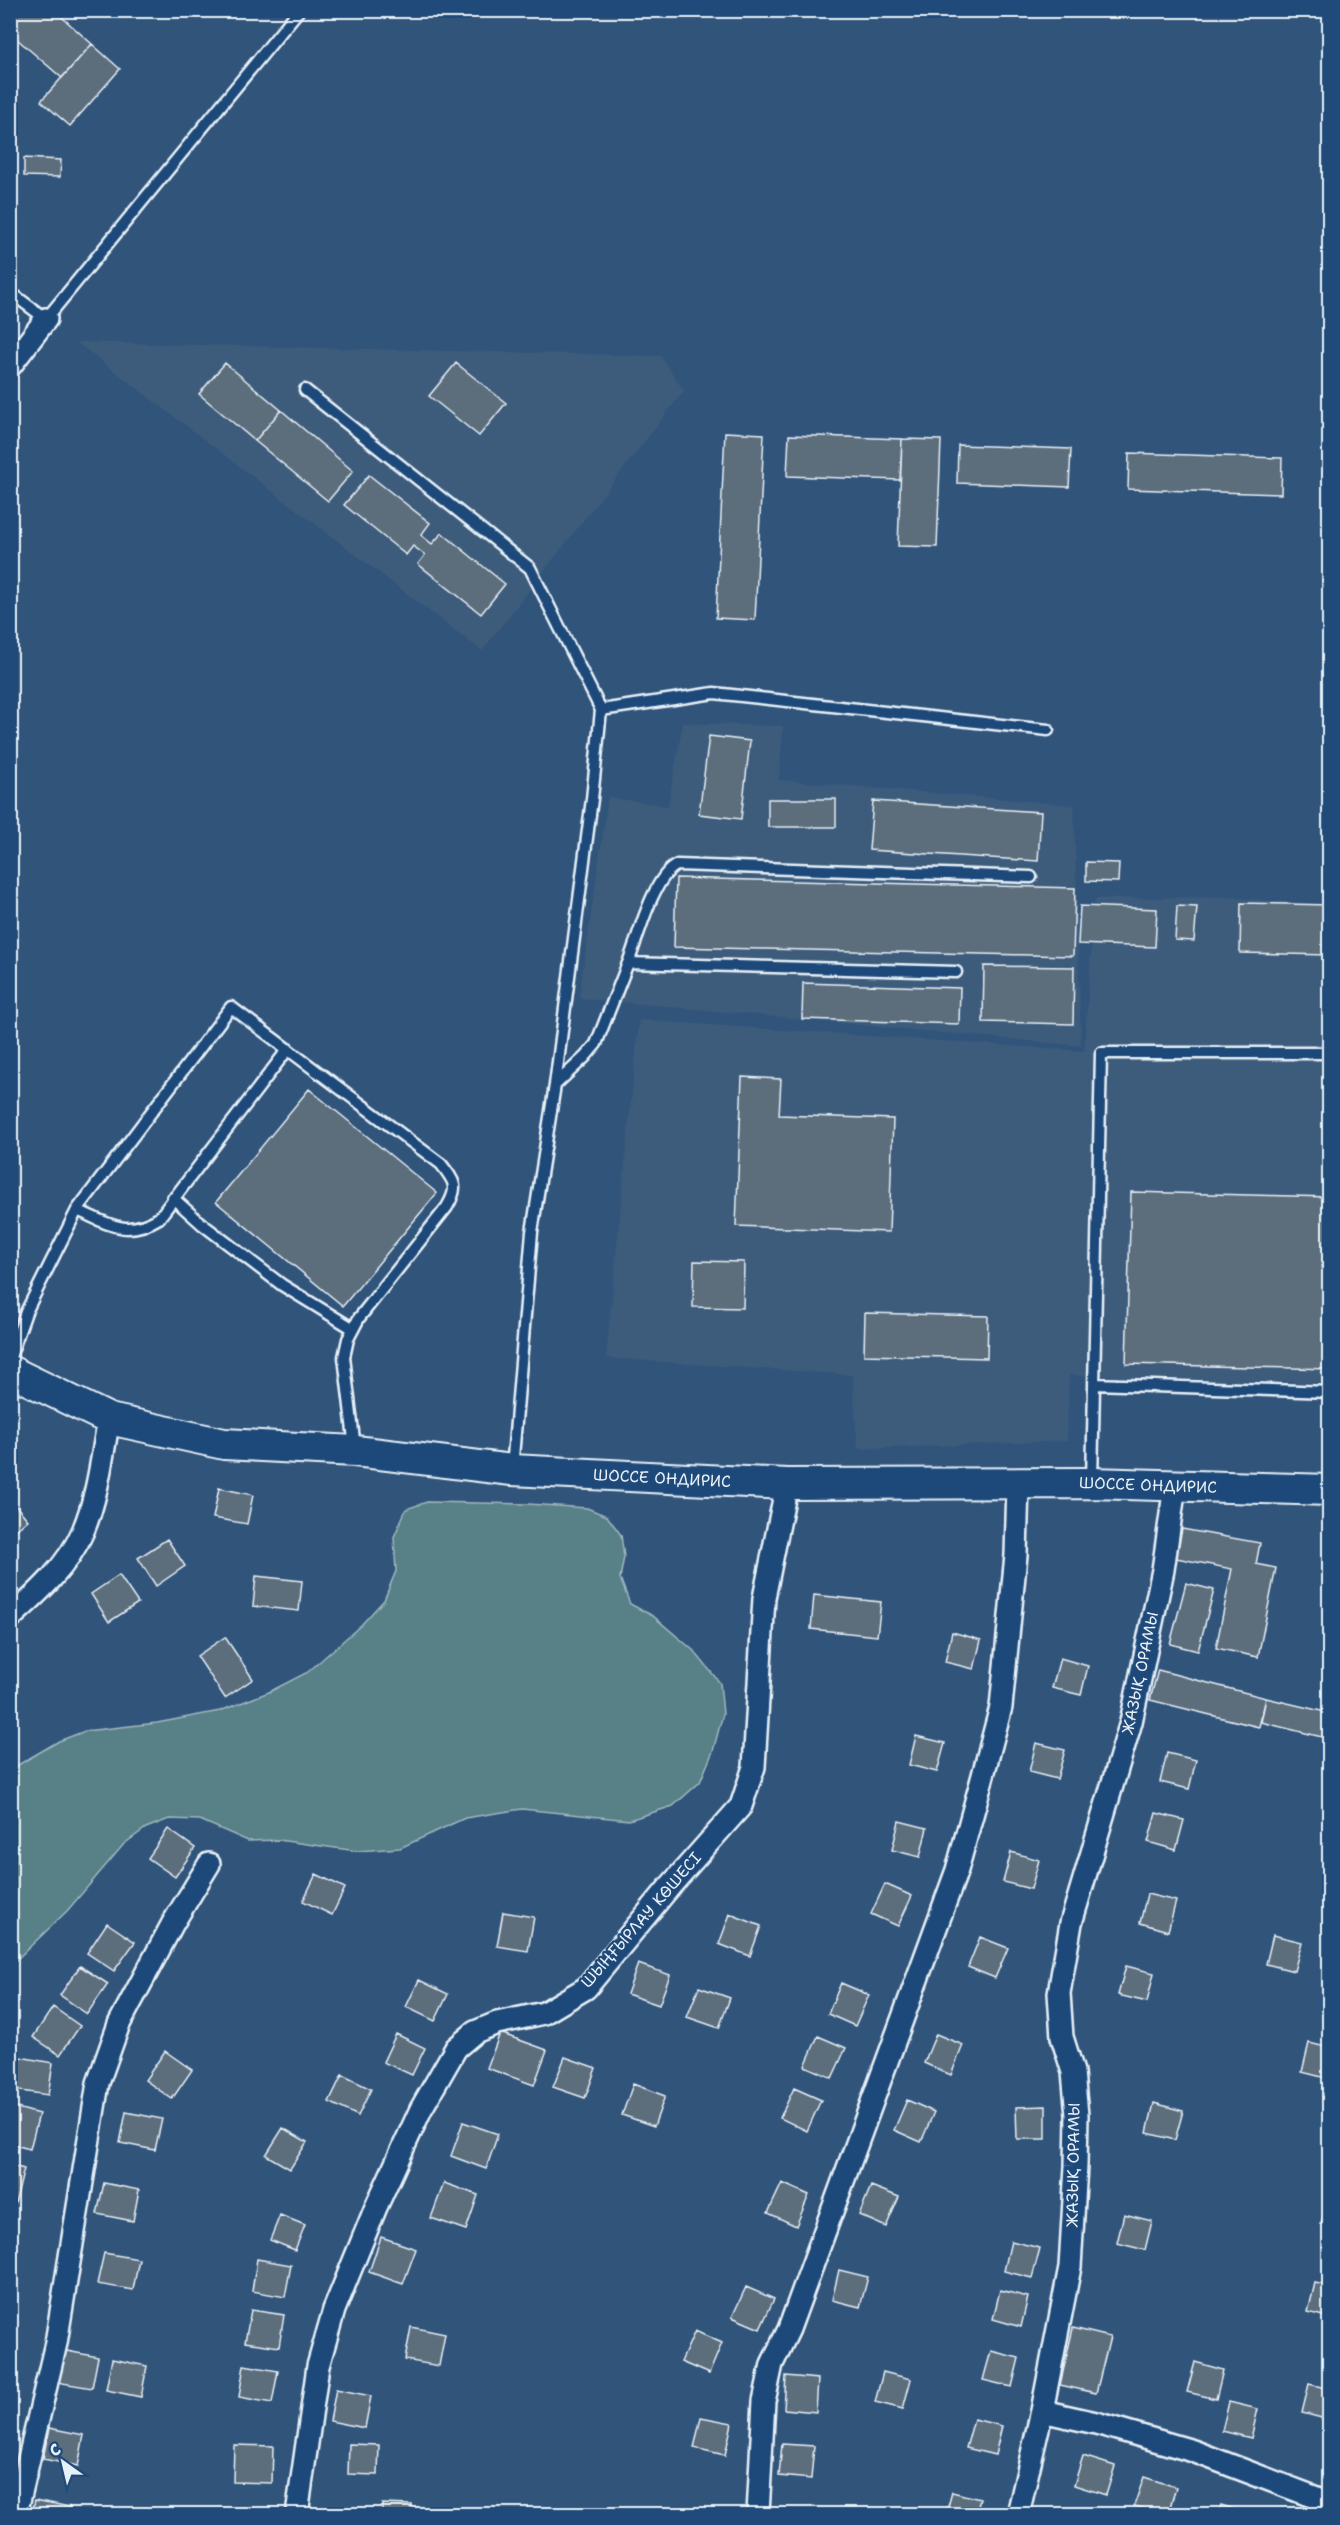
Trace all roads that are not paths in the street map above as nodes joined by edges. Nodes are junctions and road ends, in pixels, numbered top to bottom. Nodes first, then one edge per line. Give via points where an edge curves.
1 (300, 10) edge
2 (10, 292) edge
3 (46, 319) junction
4 (10, 366) edge
5 (305, 390) dead end
6 (601, 711) junction
7 (1048, 730) dead end
8 (1031, 877) dead end
9 (628, 963) junction
10 (956, 972) dead end
11 (288, 1049) junction
12 (1329, 1053) edge
13 (555, 1085) junction
14 (173, 1198) junction
15 (77, 1210) junction
16 (352, 1328) junction
17 (10, 1357) edge
18 (10, 1371) edge
19 (1094, 1384) junction
20 (1329, 1392) edge
21 (109, 1419) junction
22 (356, 1451) junction
23 (512, 1470) junction
24 (1092, 1483) junction
25 (788, 1484) junction
26 (1018, 1484) junction
27 (1175, 1486) junction
28 (1329, 1490) edge
29 (10, 1618) edge
30 (209, 1864) dead end
31 (1042, 2411) junction
32 (1329, 2503) edge
33 (16, 2514) edge
34 (297, 2514) edge
35 (758, 2514) edge
36 (1018, 2514) edge

1 - 3 lane
2 - 3 lane
3 - 4 street
5 - 6 lane via 530,568
6 - 7 lane via 714,693
6 - 13 lane
8 - 9 lane via 677,864 664,874 657,887
9 - 10 lane
9 - 13 lane via 596,1044
11 - 14 lane
11 - 15 lane via 231,1007
11 - 16 lane via 441,1164 454,1180 454,1194 447,1207
12 - 19 lane via 1101,1053
13 - 23 lane via 532,1232
14 - 15 lane via 159,1218 132,1229 123,1230
14 - 16 lane via 282,1285
15 - 17 lane via 26,1312
16 - 22 lane via 344,1357
18 - 21 main road, ШОССЕ ОНДИРИС
19 - 20 lane
19 - 24 lane
21 - 22 main road, ШОССЕ ОНДИРИС via 224,1444
21 - 29 street via 83,1531 42,1589
22 - 23 main road, ШОССЕ ОНДИРИС
23 - 25 main road, ШОССЕ ОНДИРИС
24 - 26 main road, ШОССЕ ОНДИРИС
24 - 27 main road, ШОССЕ ОНДИРИС
25 - 26 main road, ШОССЕ ОНДИРИС
25 - 34 street, ШЫҢҒЫРЛАУ КӨШЕСІ via 764,1598 754,1767 741,1806 586,1988 544,2013 475,2032 456,2048 421,2109 334,2310 318,2366
26 - 35 street via 1015,1567 1001,1707 957,1870 789,2329 772,2364 764,2401
27 - 28 main road, ШОССЕ ОНДИРИС
27 - 31 street, ЖАЗЫҚ ОРАМЫ via 1163,1570 1131,1722 1071,1923 1059,1993 1062,2037 1073,2072 1076,2166 1070,2267
30 - 33 street via 119,2024 98,2083 56,2343
31 - 32 street via 1193,2451
31 - 36 street, ЖАЗЫҚ ОРАМЫ

